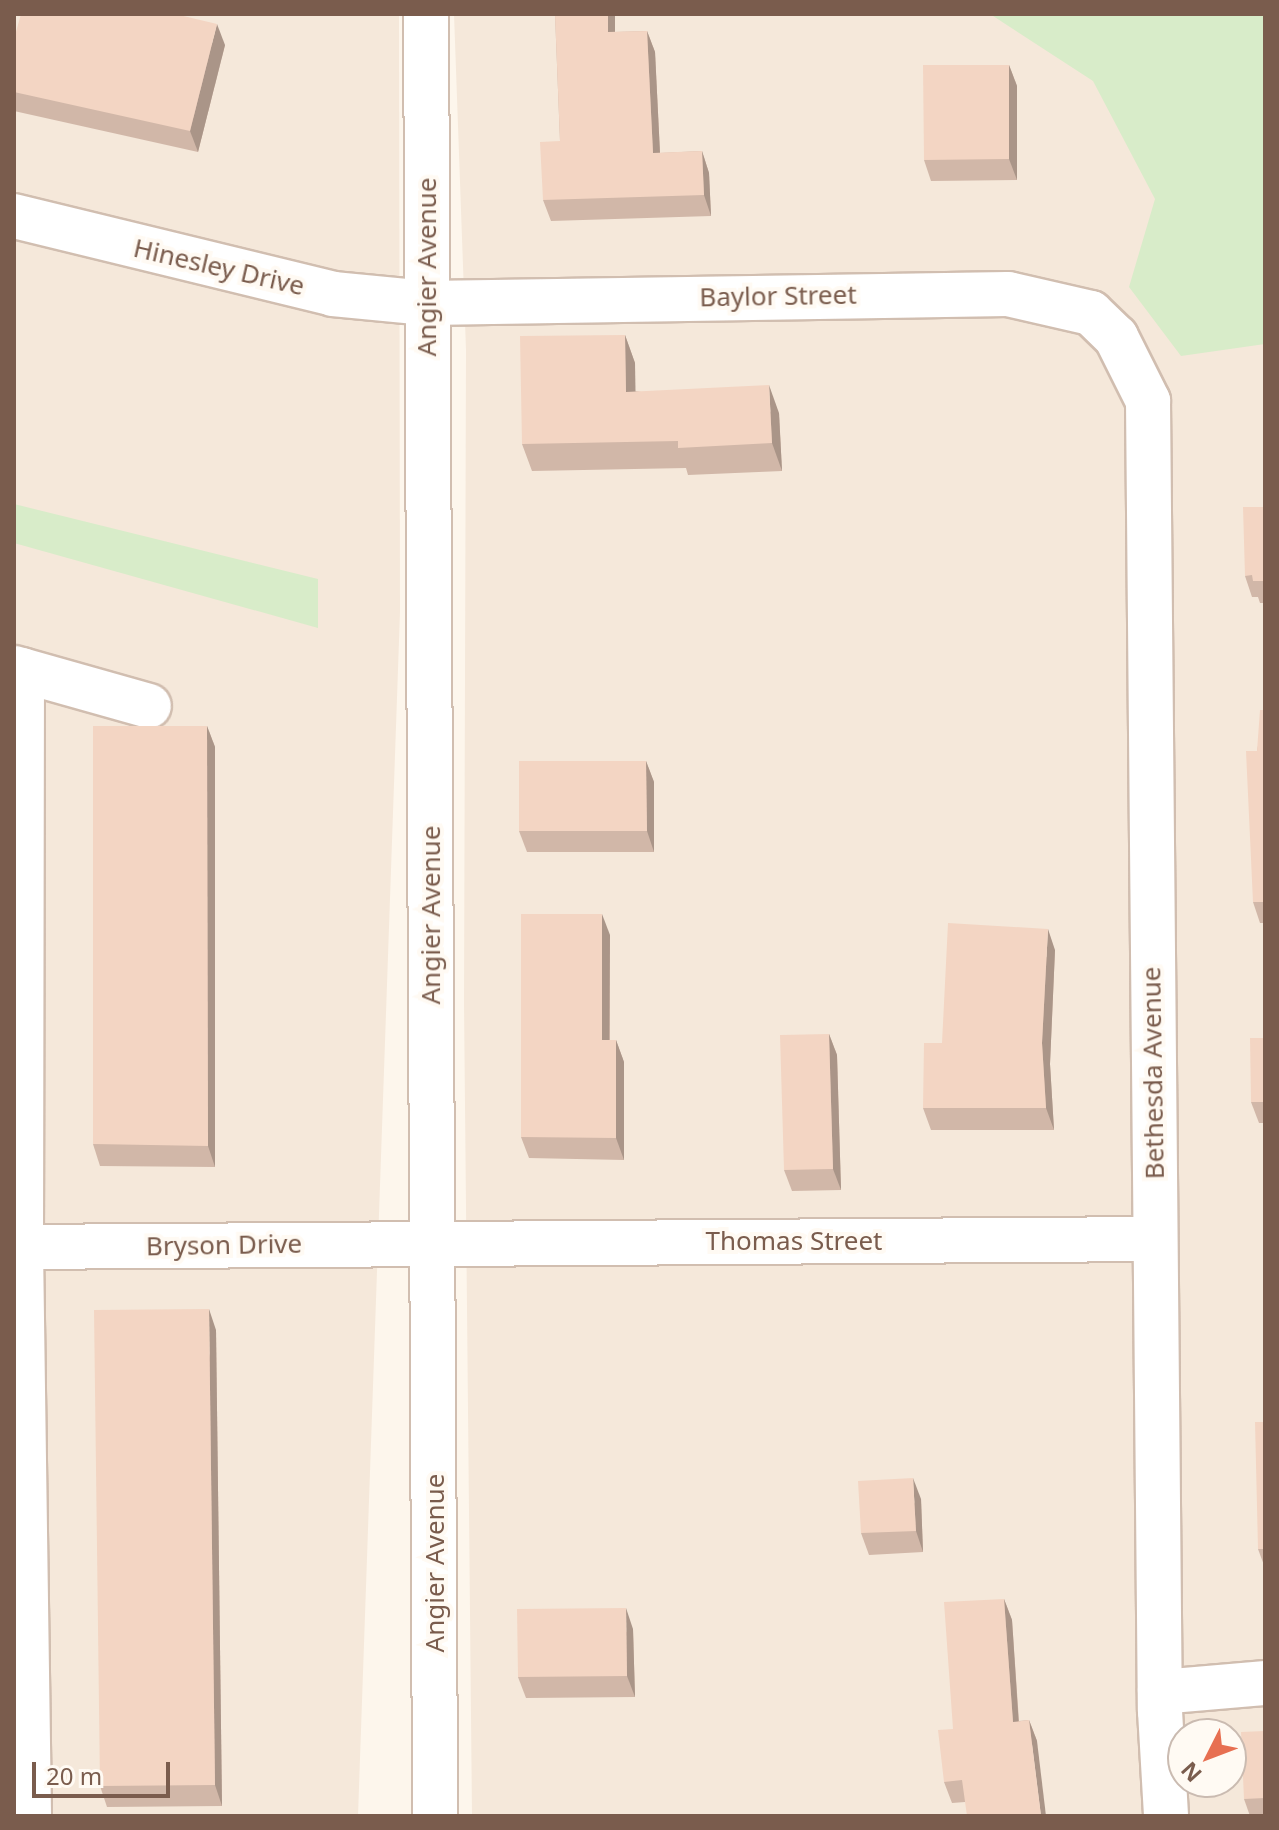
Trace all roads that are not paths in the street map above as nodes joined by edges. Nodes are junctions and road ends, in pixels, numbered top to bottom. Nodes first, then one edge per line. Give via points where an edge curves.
1 (426, 14) edge
2 (14, 216) edge
3 (427, 303) junction
4 (1116, 337) joint
5 (18, 669) edge
6 (149, 706) dead end
7 (1155, 1239) junction
8 (433, 1243) junction
9 (17, 1247) edge
10 (1265, 1683) edge
11 (1160, 1692) junction
12 (29, 1816) edge
13 (435, 1816) edge
14 (1166, 1816) edge

1 - 3 street, Angier Avenue
2 - 3 street, Hinesley Drive via 284,285
3 - 4 street, Baylor Street via 1008,294 1091,313
3 - 8 street, Angier Avenue
4 - 7 street, Bethesda Avenue via 1148,401
5 - 6 street
5 - 9 street
7 - 8 street, Thomas Street
7 - 11 street, Bethesda Avenue
8 - 9 street, Bryson Drive
8 - 13 street, Angier Avenue
9 - 12 street
10 - 11 street
11 - 14 street, Bethesda Avenue

